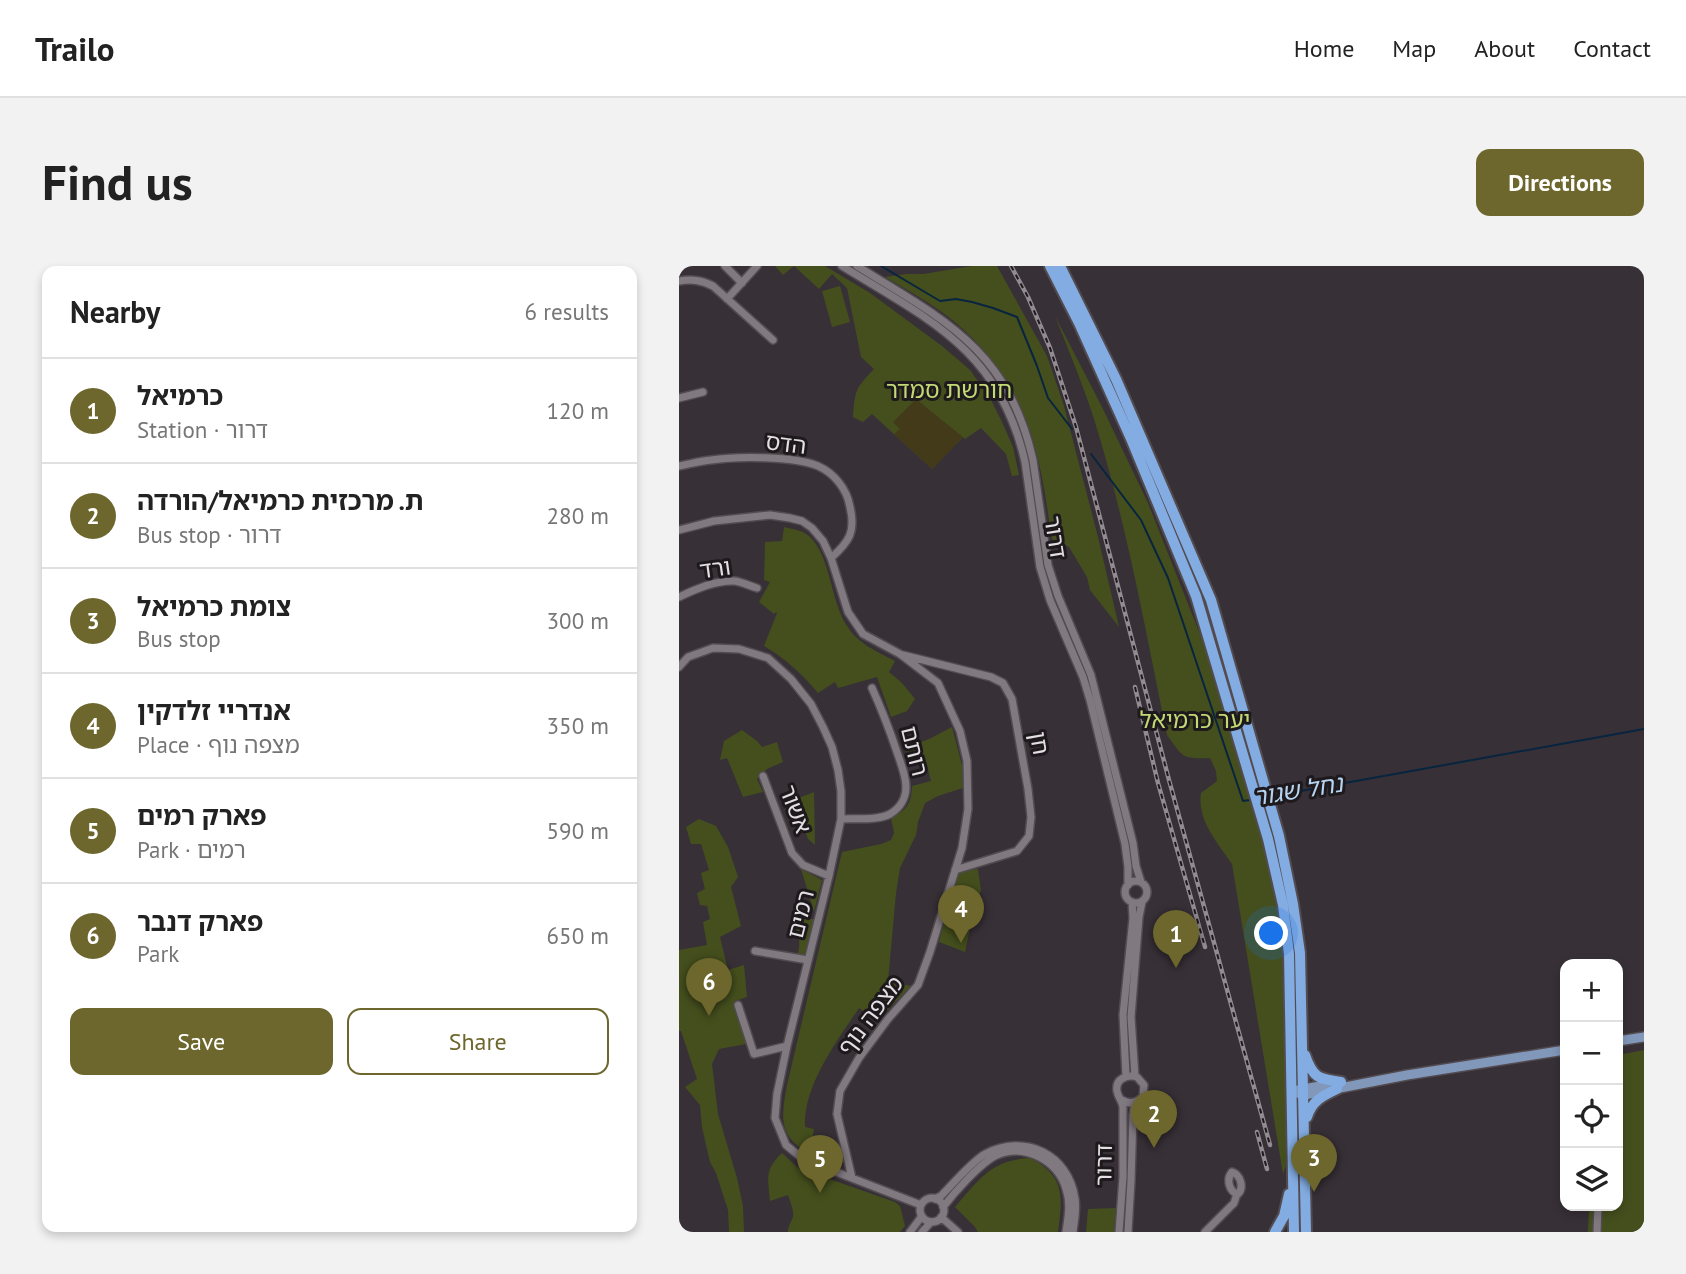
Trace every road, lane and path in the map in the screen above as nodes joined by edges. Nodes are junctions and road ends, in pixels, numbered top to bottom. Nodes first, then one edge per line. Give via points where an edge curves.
1 (725, 266) edge
2 (757, 266) edge
3 (842, 266) edge
4 (856, 266) edge
5 (1050, 266) edge
6 (1060, 266) edge
7 (679, 281) edge
8 (742, 283) junction
9 (727, 299) junction
10 (773, 340) dead end
11 (703, 393) dead end
12 (679, 398) edge
13 (679, 466) edge
14 (679, 530) edge
15 (831, 558) junction
16 (757, 588) dead end
17 (679, 597) edge
18 (900, 654) junction
19 (679, 667) edge
20 (872, 688) dead end
21 (763, 776) dead end
22 (1263, 797) junction
23 (841, 818) junction
24 (955, 870) junction
25 (829, 876) junction
26 (1141, 882) junction
27 (1128, 885) junction
28 (1132, 902) junction
29 (1142, 902) junction
30 (755, 951) dead end
31 (808, 960) junction
32 (738, 1005) dead end
33 (1644, 1037) edge
34 (1623, 1040) edge
35 (787, 1046) junction
36 (1303, 1050) junction
37 (1560, 1051) edge
38 (1126, 1076) junction
39 (1135, 1076) junction
40 (1339, 1086) junction
41 (1300, 1092) junction
42 (1122, 1100) junction
43 (1135, 1102) junction
44 (1304, 1134) junction
45 (1127, 1145) junction
46 (1293, 1163) junction
47 (852, 1178) junction
48 (1237, 1194) dead end
49 (935, 1199) junction
50 (921, 1205) junction
51 (943, 1208) junction
52 (1598, 1211) edge
53 (922, 1216) junction
54 (941, 1217) junction
55 (931, 1222) junction
56 (910, 1232) edge
57 (922, 1232) edge
58 (957, 1232) edge
59 (1066, 1232) edge
60 (1073, 1232) edge
61 (1119, 1232) edge
62 (1128, 1232) edge
63 (1205, 1232) edge
64 (1275, 1232) edge
65 (1294, 1232) edge
66 (1306, 1232) edge
67 (1597, 1232) edge

1 - 8 street
2 - 8 street
3 - 27 street, דרור via 949,334 983,369 1009,412 1025,462 1040,567 1093,713 1125,844
4 - 26 street, דרור via 926,308 965,338 996,372 1016,408 1033,460 1048,565 1091,675
5 - 22 highway via 1132,441 1196,596
6 - 22 highway via 1117,379 1211,600
7 - 9 street via 703,281
8 - 9 street
9 - 10 street
11 - 12 street
13 - 15 street, הדס via 753,458 820,467 844,489 852,514 846,544
14 - 15 street, מצפה נוף via 738,518 790,518 812,528
15 - 18 street, מצפה נוף via 848,612 863,634
16 - 17 street, ורד via 735,581
18 - 24 street, מצפה נוף via 938,683 960,731 967,761 968,809
18 - 24 street, חן via 991,677 1003,682 1012,699 1028,789 1029,836 1017,851
19 - 23 street, רמים via 688,657 713,648 740,649 768,658 791,678 811,704 832,747 841,790
20 - 23 street, רותם via 901,766 906,786 903,801 880,817
21 - 25 street, אשור via 792,853 803,865
22 - 36 highway via 1285,861 1297,926
22 - 41 highway via 1289,954
23 - 25 street, רמים
24 - 47 street, מצפה נוף via 918,985 859,1058 840,1091 837,1114
25 - 31 street, רמים
26 - 27 street
26 - 29 street via 1148,891
27 - 28 street via 1126,895
28 - 29 street
28 - 38 street via 1122,1028
29 - 39 street via 1131,1017
30 - 31 street
31 - 35 street, רמים
32 - 35 street via 754,1054
33 - 34 main road
35 - 47 street, רמים via 775,1118 786,1145 803,1159
36 - 40 highway via 1315,1074
36 - 41 highway
37 - 40 main road
38 - 39 street
38 - 42 street via 1117,1088
39 - 43 street via 1144,1090
40 - 41 main road
40 - 44 highway via 1312,1105
41 - 44 highway
41 - 46 highway
42 - 43 street
42 - 45 street, דרור
43 - 45 street, דרור
44 - 66 highway
45 - 61 street, דרור
45 - 62 street, דרור via 1132,1181
46 - 64 highway via 1285,1216
46 - 65 highway
47 - 50 street, רמים
48 - 63 street via 1234,1203
49 - 50 street
49 - 51 street
49 - 60 street via 981,1156 1004,1146 1029,1146 1049,1155 1071,1184 1076,1201
50 - 53 street
51 - 54 street
51 - 59 street via 986,1161 1006,1152 1028,1152 1045,1160 1066,1186
52 - 67 street
53 - 55 street
53 - 56 street
54 - 55 street
54 - 58 street
55 - 57 street

